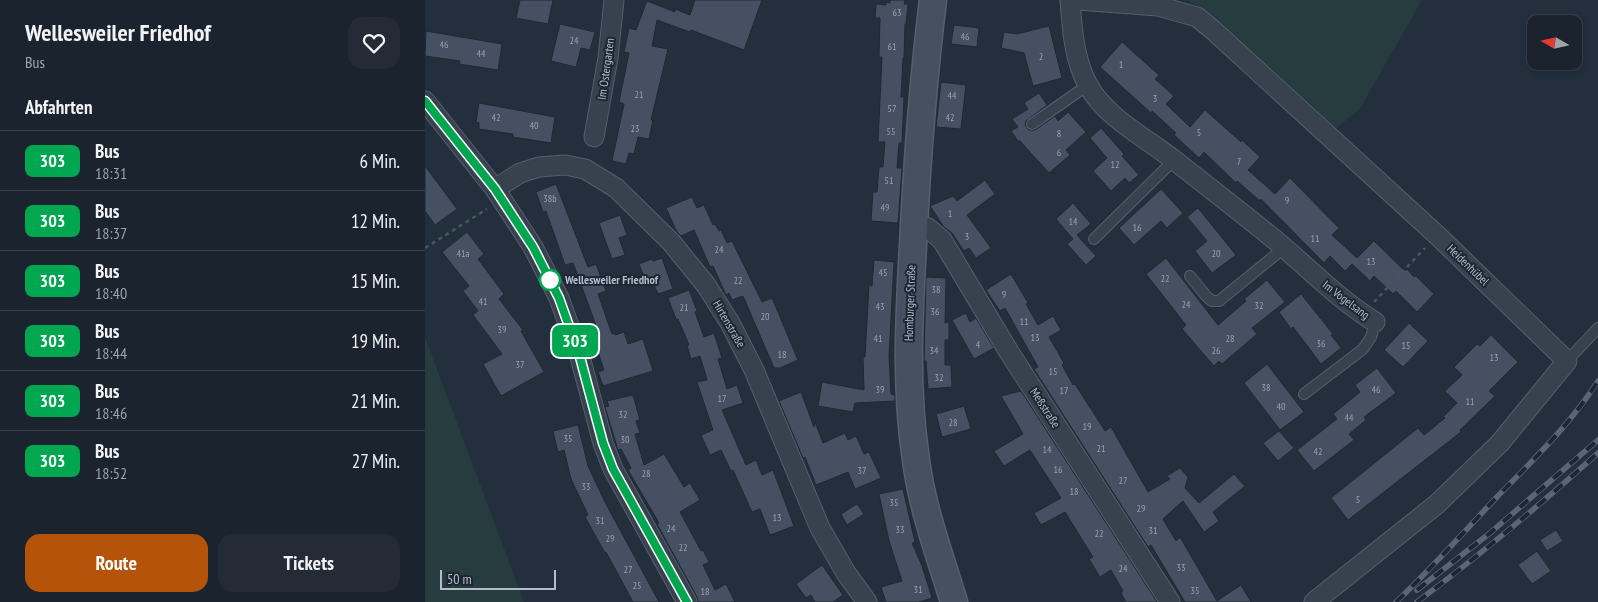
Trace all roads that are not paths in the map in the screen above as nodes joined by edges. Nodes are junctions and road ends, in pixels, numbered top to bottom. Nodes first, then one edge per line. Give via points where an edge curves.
1 (614, 0) edge
2 (933, 0) edge
3 (1070, 0) edge
4 (1078, 0) edge
5 (1159, 3) edge
6 (1088, 85) junction
7 (425, 101) edge
8 (1032, 124) dead end
9 (594, 137) dead end
10 (1173, 160) junction
11 (497, 193) junction
12 (914, 222) junction
13 (1094, 238) dead end
14 (1284, 248) junction
15 (1190, 276) dead end
16 (1369, 318) joint
17 (1598, 328) edge
18 (1567, 361) junction
19 (1304, 394) dead end
20 (687, 602) edge
21 (867, 602) edge
22 (954, 602) edge
23 (1171, 602) edge
24 (1314, 602) edge

1 - 9 street, Im Ostergarten
2 - 12 main road, Homburger Straße via 923,85
3 - 6 street, Im Vogelsang via 1077,54
4 - 5 street, Heidenhübel
5 - 18 street, Heidenhübel via 1197,17 1213,30 1438,236
6 - 8 lane
6 - 10 street, Im Vogelsang via 1113,114
7 - 11 street
10 - 13 lane
10 - 14 street, Im Vogelsang
11 - 20 street via 533,247 559,298 613,469
11 - 21 street, Hirtenstraße via 520,173 539,167 565,165 585,169 615,188 671,242 706,285 730,323 754,370 821,528 846,573
12 - 22 main road, Homburger Straße via 908,334 910,406 924,500
12 - 23 street, Meßstraße via 928,228 942,240 1009,352
14 - 15 lane via 1219,301 1207,297
14 - 16 street, Im Vogelsang via 1336,295
16 - 19 lane, Im Vogelsang via 1371,337 1363,349
17 - 18 lane
18 - 24 street via 1501,443 1437,504

